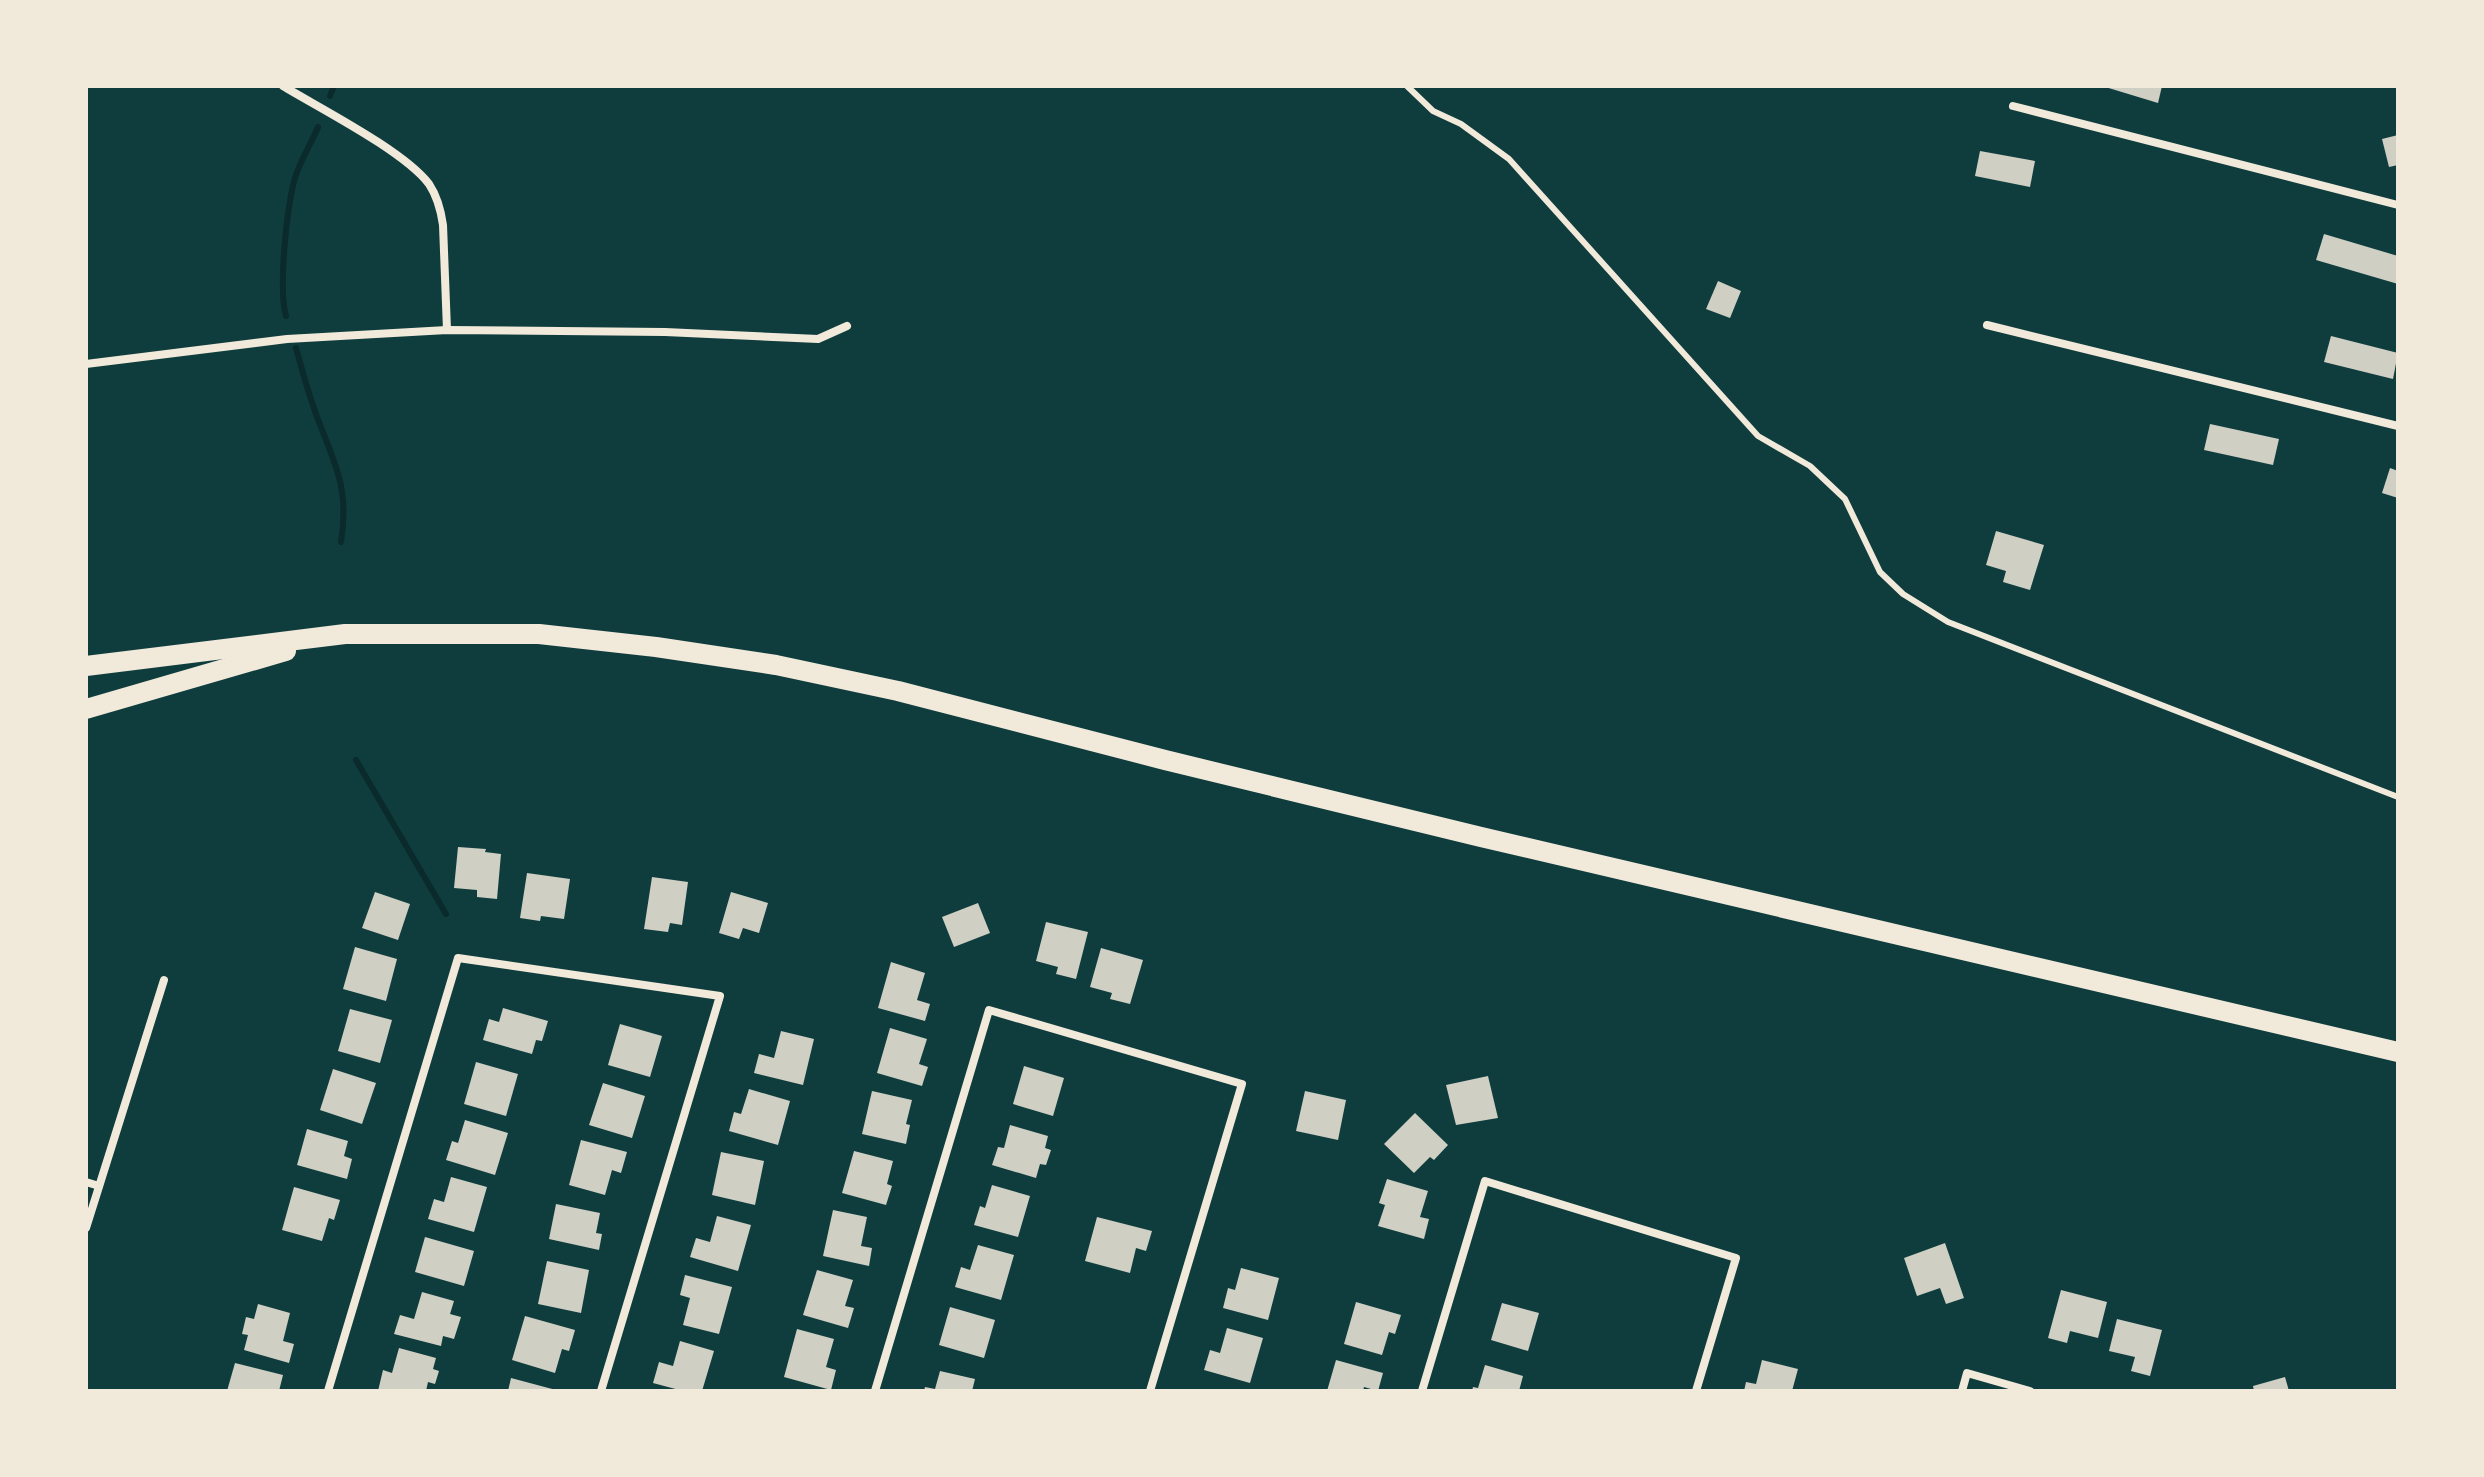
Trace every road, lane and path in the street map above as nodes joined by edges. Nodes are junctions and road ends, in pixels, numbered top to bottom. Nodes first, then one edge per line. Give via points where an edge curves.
1 (283, 86) edge
2 (1407, 86) edge
3 (2013, 106) dead end
4 (2398, 205) edge
5 (1987, 325) dead end
6 (847, 326) dead end
7 (447, 330) junction
8 (86, 364) edge
9 (2398, 426) edge
10 (345, 634) junction
11 (86, 666) edge
12 (86, 709) edge
13 (2398, 797) edge
14 (164, 980) dead end
15 (2398, 1052) edge
16 (86, 1182) edge
17 (99, 1186) junction
18 (86, 1228) edge
19 (328, 1391) edge
20 (601, 1391) edge
21 (875, 1391) edge
22 (1150, 1391) edge
23 (1422, 1391) edge
24 (1696, 1391) edge
25 (1962, 1391) edge
26 (2030, 1391) edge

1 - 7 street via 408,164 430,186 443,225
2 - 13 lane via 1433,111 1509,159 1758,436 1810,466 1845,499 1880,572 1903,594 1948,622
3 - 4 street
5 - 9 street
6 - 7 street via 818,339
7 - 8 street via 287,339
10 - 11 highway
10 - 12 highway
10 - 15 highway via 539,634 714,655 832,676 1436,826
14 - 17 street
16 - 17 street
17 - 18 street
19 - 20 street via 458,958 720,996
21 - 22 street via 989,1010 1242,1084
23 - 24 street via 1485,1181 1736,1258
25 - 26 street via 1967,1373

